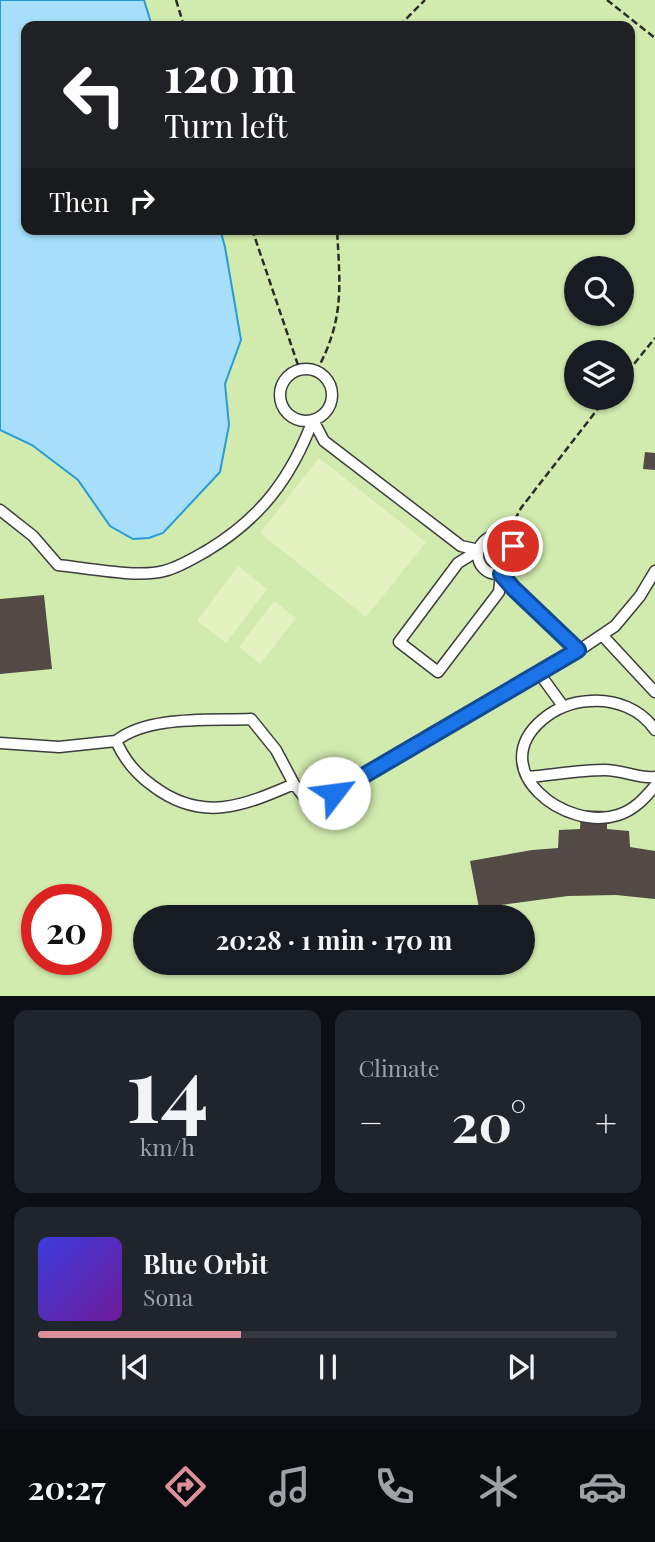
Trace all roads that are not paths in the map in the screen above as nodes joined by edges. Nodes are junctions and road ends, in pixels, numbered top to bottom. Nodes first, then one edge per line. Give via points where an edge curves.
1 (313, 420) junction
2 (0, 510) edge
3 (479, 550) junction
4 (655, 571) edge
5 (501, 574) junction
6 (602, 635) junction
7 (578, 650) junction
8 (539, 673) junction
9 (655, 692) edge
10 (563, 706) junction
11 (655, 730) edge
12 (116, 741) junction
13 (0, 743) edge
14 (527, 777) junction
15 (655, 777) edge
16 (294, 784) junction
17 (655, 786) edge

1 - 1 lane via 296,419 281,399 288,376 300,370 326,378 332,394 327,411
1 - 2 lane via 286,474 242,528 188,562 164,571 58,565 33,536
1 - 3 lane via 324,441 461,546
3 - 5 lane via 484,568
3 - 5 lane via 492,537 505,538 513,546 516,557 511,568
3 - 5 lane via 458,563 399,642 438,672 499,592
4 - 6 lane via 624,616
5 - 7 lane
6 - 7 lane
6 - 9 lane
7 - 8 lane
8 - 10 lane
8 - 16 lane via 312,806
10 - 11 lane via 612,702 641,715
10 - 14 lane via 528,733 520,755
12 - 13 lane via 59,747
12 - 16 lane via 125,761 144,780 185,805 209,809 252,802
12 - 16 lane via 142,727 251,719 276,750
14 - 15 lane via 607,770
14 - 17 lane via 542,795 578,816 618,815 641,802

